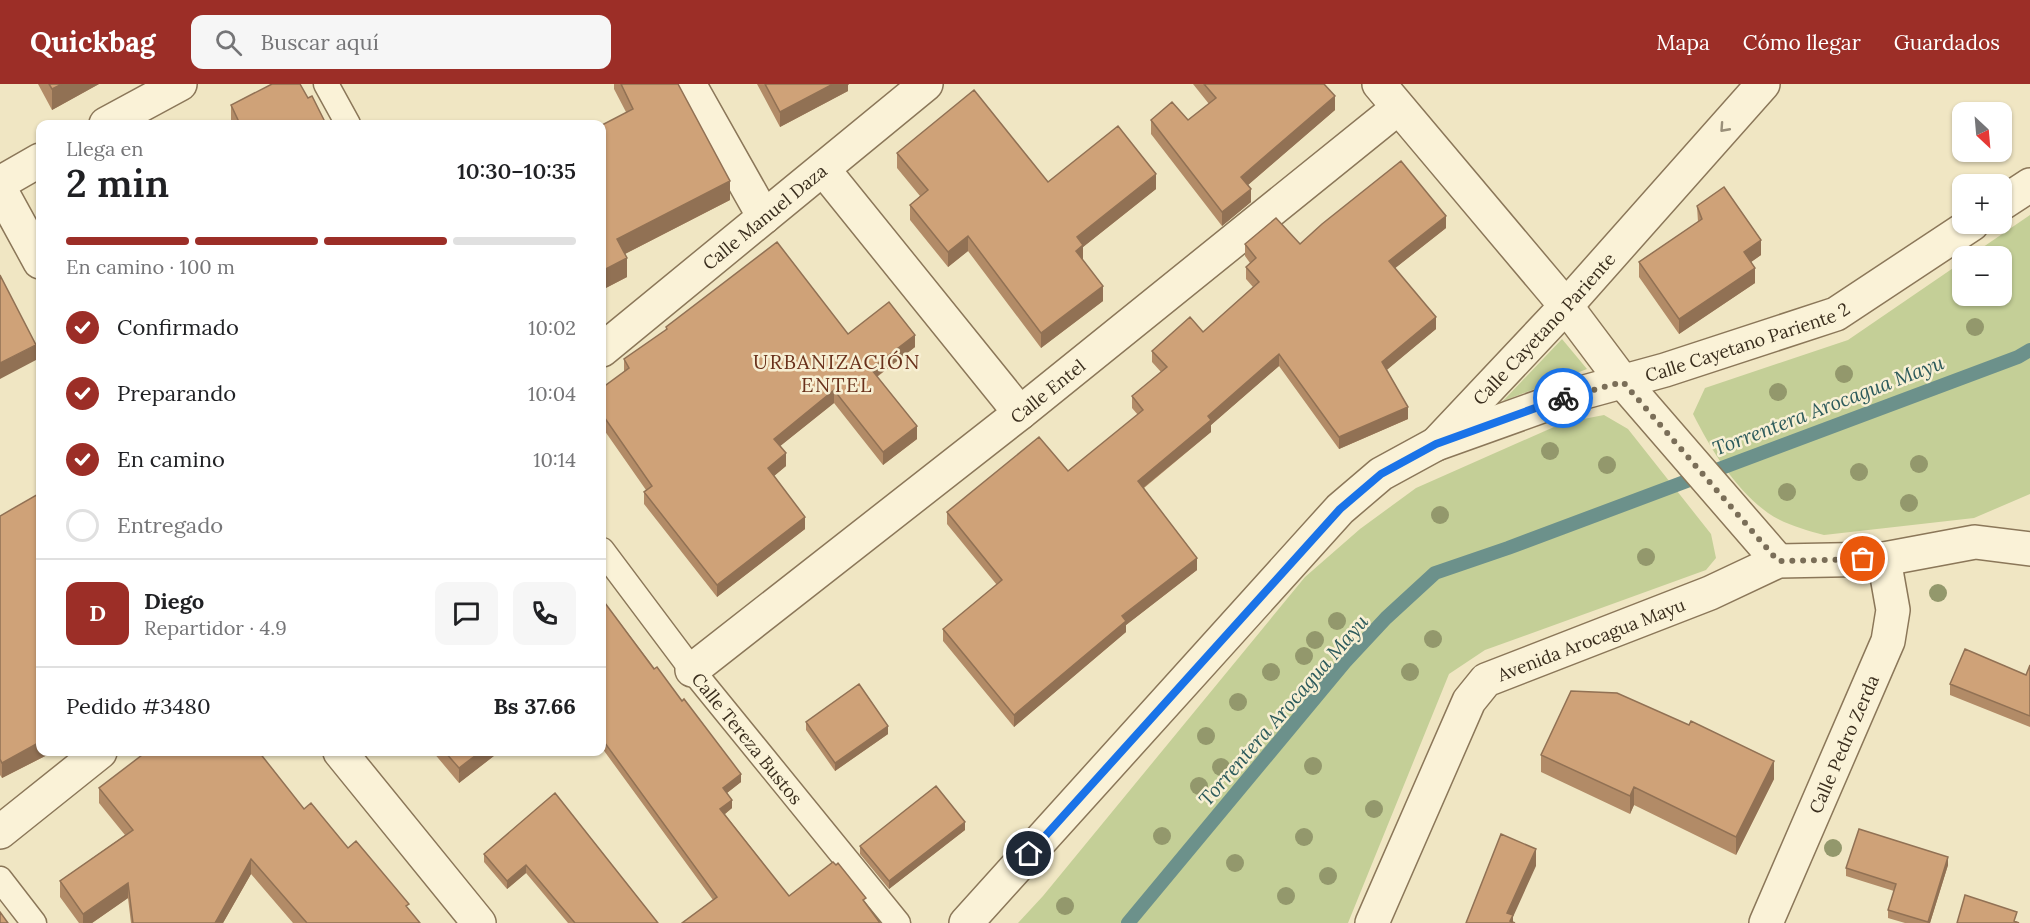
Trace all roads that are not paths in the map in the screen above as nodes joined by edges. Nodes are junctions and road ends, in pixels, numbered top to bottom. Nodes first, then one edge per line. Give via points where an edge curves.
1 (180, 84) edge
2 (326, 84) edge
3 (689, 84) edge
4 (926, 84) edge
5 (1763, 84) edge
6 (1388, 96) edge
7 (113, 120) edge
8 (346, 120) edge
9 (36, 162) edge
10 (823, 169) junction
11 (0, 183) edge
12 (2030, 185) edge
13 (0, 189) edge
14 (2012, 197) edge
15 (765, 217) junction
16 (1957, 234) edge
17 (36, 255) edge
18 (1566, 306) junction
19 (606, 347) edge
20 (1623, 382) junction
21 (1020, 413) junction
22 (1436, 444) junction
23 (2030, 549) edge
24 (606, 555) edge
25 (1884, 559) junction
26 (1778, 561) junction
27 (692, 670) junction
28 (95, 756) edge
29 (343, 756) edge
30 (0, 832) edge
31 (0, 879) edge
32 (34, 923) edge
33 (479, 923) edge
34 (898, 923) edge
35 (966, 923) edge
36 (1372, 923) edge
37 (1766, 923) edge

1 - 7 street
2 - 8 lane
3 - 15 street
4 - 10 street, Calle Manuel Daza
5 -> 18 street, Calle Cayetano Pariente
6 - 18 street
6 - 21 street, Calle Entel
9 - 11 street
10 - 15 street, Calle Manuel Daza
10 - 21 street
12 - 14 street
13 - 17 street
15 - 19 street, Calle Manuel Daza
16 - 20 street, Calle Cayetano Pariente 2 via 1836,314
18 - 20 street
18 - 22 street, Calle Cayetano Pariente
20 - 22 street, Calle Cayetano Pariente 2 via 1570,396
20 - 26 street
21 - 27 street, Calle Entel
22 - 35 street, Calle Cayetano Pariente via 1381,474 1340,509
23 - 25 street via 1975,542
24 - 27 lane, Calle Tereza Bustos
25 - 26 street
25 - 37 street, Calle Pedro Zerda via 1893,610 1888,641
26 - 36 street, Avenida Arocagua Mayu via 1710,593 1486,680 1469,701
27 - 34 lane, Calle Tereza Bustos
28 - 30 street
29 - 33 street
31 - 32 lane

